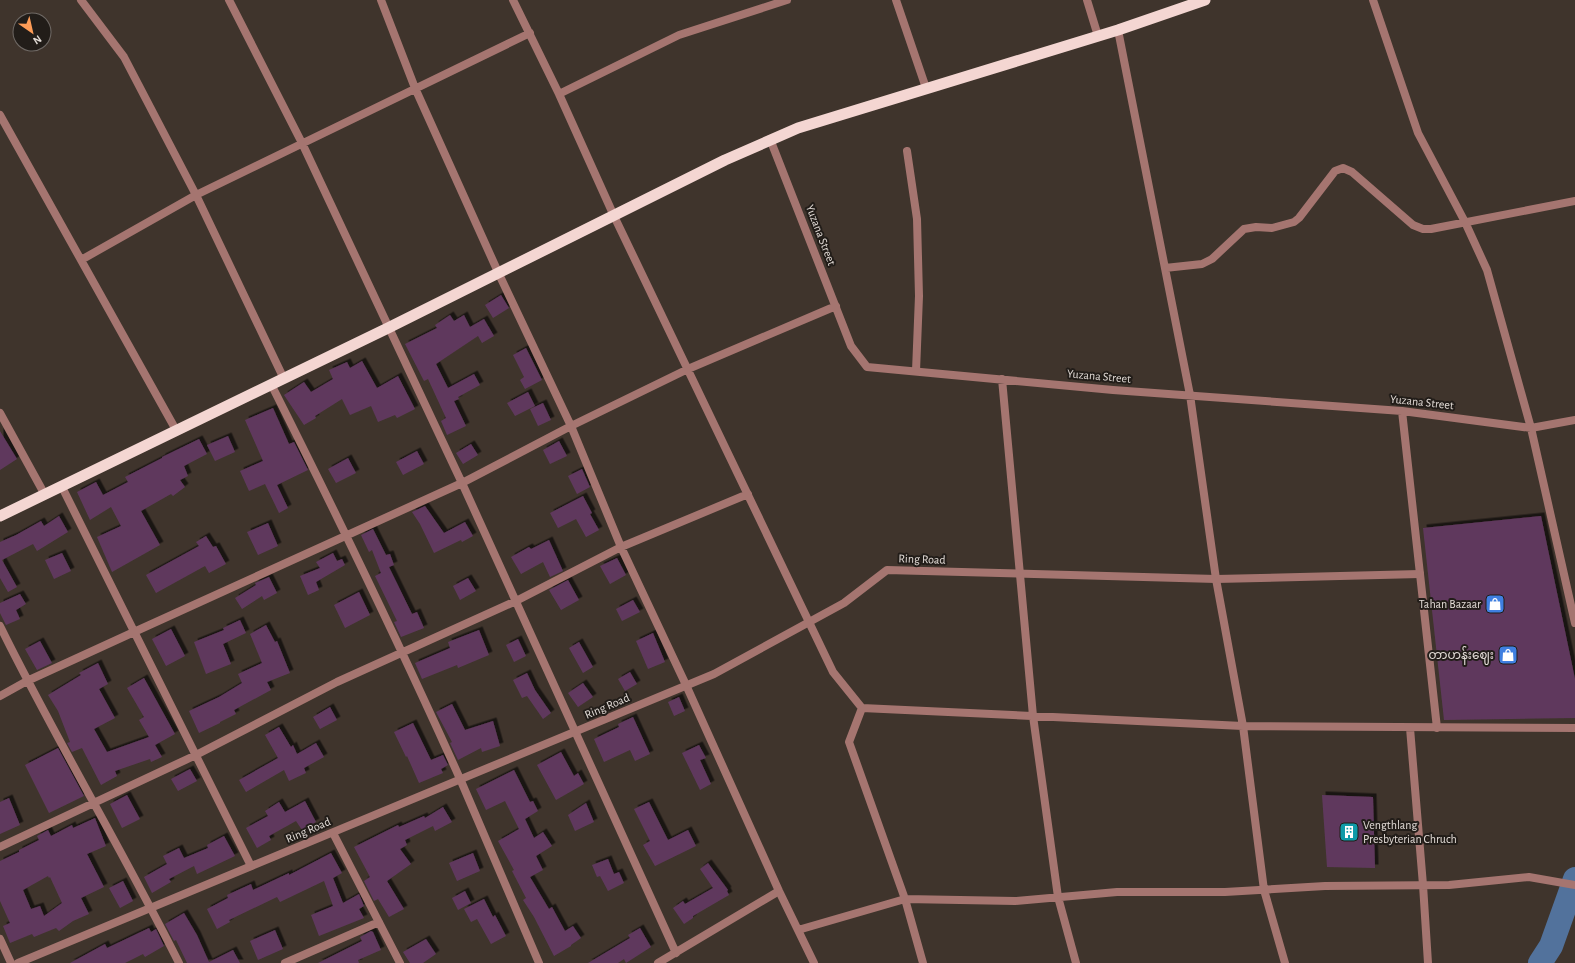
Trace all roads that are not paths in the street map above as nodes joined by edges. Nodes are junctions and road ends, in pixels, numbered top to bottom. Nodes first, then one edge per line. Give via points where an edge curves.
1 (81, 0) edge
2 (229, 0) edge
3 (381, 0) edge
4 (513, 0) edge
5 (787, 0) edge
6 (896, 0) edge
7 (1087, 0) edge
8 (1205, 0) edge
9 (1373, 0) edge
10 (1118, 30) junction
11 (530, 33) junction
12 (1098, 36) junction
13 (415, 88) junction
14 (926, 88) junction
15 (559, 94) junction
16 (0, 115) edge
17 (770, 139) junction
18 (302, 142) junction
19 (907, 151) dead end
20 (196, 195) junction
21 (1575, 201) edge
22 (614, 216) junction
23 (1465, 222) junction
24 (81, 260) junction
25 (1165, 268) junction
26 (498, 272) junction
27 (836, 306) junction
28 (388, 328) junction
29 (688, 370) junction
30 (916, 372) junction
31 (284, 379) junction
32 (1002, 379) junction
33 (271, 384) junction
34 (1190, 395) junction
35 (1402, 411) junction
36 (0, 413) edge
37 (1575, 420) edge
38 (570, 426) junction
39 (1531, 428) junction
40 (176, 430) junction
41 (462, 483) junction
42 (62, 487) junction
43 (748, 494) junction
44 (45, 495) junction
45 (0, 516) edge
46 (347, 536) junction
47 (622, 547) junction
48 (1021, 574) junction
49 (1420, 574) junction
50 (1216, 580) junction
51 (1572, 588) edge
52 (516, 601) junction
53 (809, 622) junction
54 (1575, 622) edge
55 (0, 626) edge
56 (134, 632) junction
57 (401, 653) junction
58 (27, 681) junction
59 (686, 685) junction
60 (0, 696) edge
61 (862, 708) junction
62 (1033, 716) junction
63 (1243, 726) junction
64 (1410, 728) junction
65 (1437, 728) junction
66 (1575, 728) edge
67 (575, 732) junction
68 (196, 755) junction
69 (460, 780) junction
70 (94, 804) junction
71 (333, 833) junction
72 (0, 847) edge
73 (251, 866) junction
74 (1573, 882) edge
75 (1423, 885) junction
76 (1264, 890) junction
77 (779, 891) junction
78 (1058, 897) junction
79 (905, 899) junction
80 (151, 908) junction
81 (379, 922) junction
82 (798, 930) junction
83 (0, 939) edge
84 (676, 953) junction
85 (11, 963) edge
86 (18, 963) edge
87 (179, 963) edge
88 (285, 963) edge
89 (400, 963) edge
90 (539, 963) edge
91 (658, 963) edge
92 (814, 963) edge
93 (923, 963) edge
94 (1076, 963) edge
95 (1285, 963) edge
96 (1428, 963) edge

1 - 20 street via 124,57
2 - 18 street
3 - 13 street
4 - 11 street
5 - 15 street via 679,36
6 - 14 street
7 - 12 street
8 - 10 highway
9 - 23 street via 1418,133
10 - 12 highway
10 - 25 street
11 - 13 street
11 - 15 street
12 - 14 highway
13 - 18 street
13 - 26 street
14 - 17 highway
15 - 22 street
16 - 24 street
17 - 22 highway
17 - 27 street, Yuzana Street
18 - 20 street
18 - 28 street
19 - 30 street via 917,219 919,296
20 - 24 street
20 - 31 street
21 - 23 street
22 - 26 highway
22 - 29 street
23 - 25 street via 1431,229 1413,225 1352,172 1343,168 1336,171 1294,222 1272,228 1244,229 1212,259 1202,264
23 - 39 street via 1487,270
24 - 40 street
25 - 34 street
26 - 28 highway
26 - 38 street
27 - 29 street
27 - 30 street, Yuzana Street via 851,346 867,367
28 - 31 highway
28 - 41 street
29 - 38 street
29 - 43 street
30 - 32 street, Yuzana Street
31 - 33 highway
32 - 34 street, Yuzana Street
32 - 48 street
33 - 40 highway
33 - 46 street
34 - 35 street, Yuzana Street
34 - 50 street
35 - 39 street, Yuzana Street
35 - 49 street
36 - 44 street
37 - 39 street, Yuzana Street
38 - 41 street
38 - 47 street
39 - 51 street
40 - 42 highway
41 - 46 street
41 - 52 street
42 - 44 highway
42 - 56 street
43 - 47 street
43 - 53 street
44 - 45 highway
46 - 56 street
46 - 57 street
47 - 52 street
47 - 59 street
48 - 50 street, Ring Road
48 - 53 street, Ring Road via 887,570 844,603
48 - 62 street
49 - 50 street, Ring Road
49 - 65 street
50 - 63 street
51 - 54 street
52 - 57 street
52 - 67 street
53 - 59 street, Ring Road via 714,674
53 - 61 street via 833,672
55 - 58 street
56 - 58 street
56 - 68 street
57 - 68 street via 337,682
57 - 69 street
58 - 60 street
58 - 70 street
59 - 67 street, Ring Road
59 - 77 street
61 - 62 street
61 - 79 street via 849,742
62 - 63 street
62 - 78 street
63 - 64 street
63 - 76 street
64 - 65 street
64 - 75 street
65 - 66 street
67 - 69 street, Ring Road
67 - 84 street
68 - 70 street
68 - 73 street
69 - 71 street, Ring Road
69 - 90 street
70 - 72 street
70 - 80 street
71 - 73 street, Ring Road
71 - 81 street
73 - 80 street, Ring Road
74 - 75 street via 1529,877 1450,885
75 - 76 street via 1325,886
75 - 96 street
76 - 78 street via 1117,892
76 - 95 street
77 - 82 street
77 - 84 street
78 - 79 street via 1014,901
78 - 94 street
79 - 82 street
79 - 93 street
80 - 86 street, Ring Road
80 - 87 street
81 - 88 street
81 - 89 street
82 - 92 street
83 - 85 street
84 - 91 street

